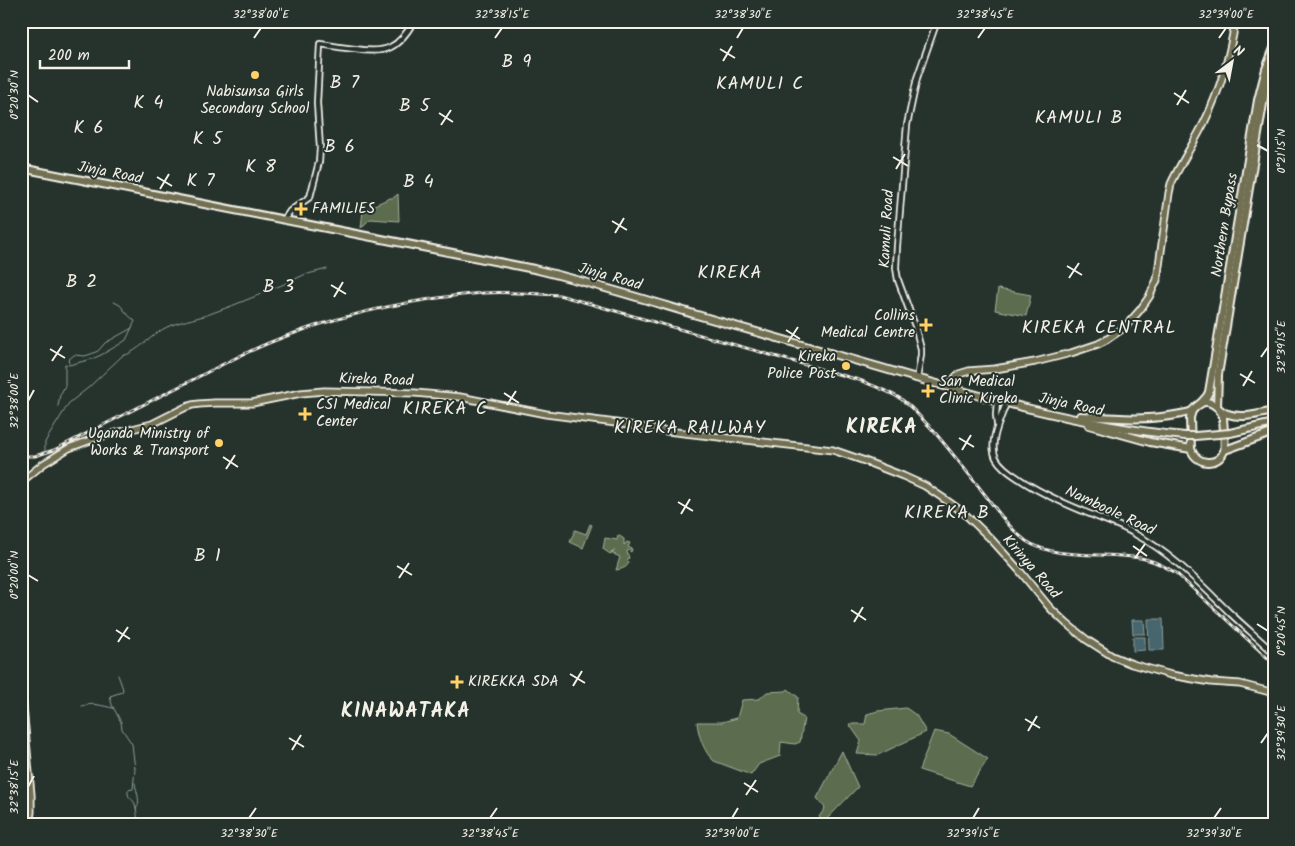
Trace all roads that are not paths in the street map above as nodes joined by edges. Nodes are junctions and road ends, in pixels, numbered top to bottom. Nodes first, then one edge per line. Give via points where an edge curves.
1 (414, 21) edge
2 (937, 21) edge
3 (1235, 21) edge
4 (1274, 48) edge
5 (1274, 64) edge
6 (21, 168) edge
7 (284, 220) junction
8 (917, 379) junction
9 (948, 388) junction
10 (997, 401) junction
11 (1006, 403) junction
12 (1200, 404) junction
13 (1218, 408) junction
14 (1192, 410) junction
15 (1274, 411) edge
16 (1054, 415) junction
17 (1274, 423) edge
18 (997, 424) junction
19 (1274, 432) edge
20 (746, 439) joint
21 (1191, 449) junction
22 (1225, 450) junction
23 (21, 482) edge
24 (1274, 653) edge
25 (21, 686) edge
26 (1274, 693) edge
27 (23, 723) edge
28 (29, 825) edge

1 - 7 street via 398,42 384,50 320,44 318,162 310,197 290,211
2 - 8 street, Kamuli Road via 917,78 907,125 896,268 921,348
3 - 9 main road via 1219,91 1171,184 1157,280 1140,310 1123,328 1088,348 1035,362 969,371 956,376
4 - 12 highway, Northern Bypass via 1261,87 1211,380 1207,396
5 - 13 highway, Northern Bypass via 1264,98 1220,360
6 - 7 highway, Jinja Road
7 - 8 highway, Jinja Road via 588,282
8 - 9 highway, Jinja Road
9 - 10 highway, Jinja Road
10 - 11 highway, Jinja Road
10 - 18 street
11 - 16 highway, Jinja Road
11 - 18 street, Namboole Road
12 - 13 highway via 1209,402
12 - 14 highway
13 - 15 highway via 1236,416
13 - 22 highway via 1223,416
14 - 16 highway via 1138,419
14 - 21 highway
16 - 17 highway, Jinja Road, bridge via 1185,436 1230,433
16 - 21 highway via 1140,440
18 - 24 street, Namboole Road via 994,452 1005,468 1050,497 1125,528 1154,545 1187,571
19 - 22 highway
20 - 23 main road, Kireka Road via 546,414 451,396 311,392 252,403 192,405 152,424 69,448
20 - 26 main road, Kirinya Road via 836,451 881,466 936,492 991,539 1067,624 1122,661 1170,675 1240,684
21 - 22 highway via 1194,456 1204,462 1218,459
25 - 27 main road
27 - 28 main road via 31,795

